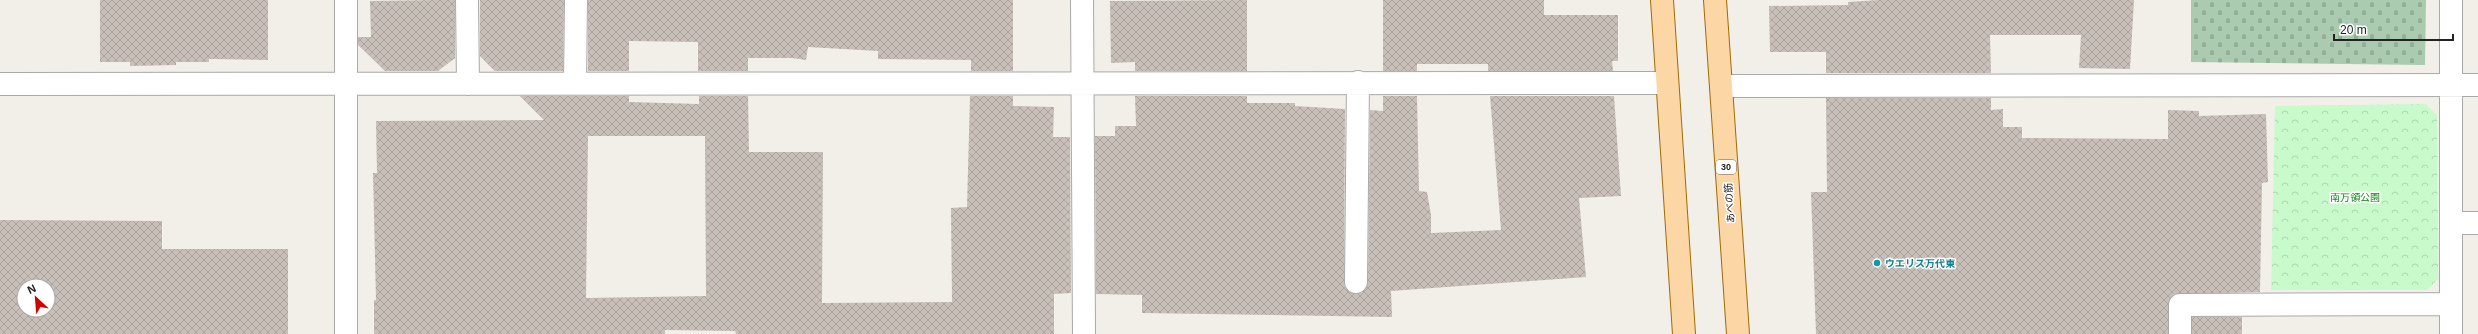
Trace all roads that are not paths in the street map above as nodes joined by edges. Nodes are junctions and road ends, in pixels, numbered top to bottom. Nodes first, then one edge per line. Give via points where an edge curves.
1 (346, 0) edge
2 (467, 0) edge
3 (576, 0) edge
4 (1082, 0) edge
5 (1662, 0) edge
6 (1716, 0) edge
7 (2451, 0) edge
8 (1083, 82) junction
9 (1358, 82) junction
10 (575, 83) junction
11 (1667, 83) junction
12 (0, 84) edge
13 (346, 84) junction
14 (468, 84) junction
15 (2451, 85) junction
16 (2478, 85) edge
17 (1721, 86) junction
18 (2451, 223) junction
19 (2478, 223) edge
20 (1356, 282) dead end
21 (2451, 304) junction
22 (346, 334) edge
23 (1084, 334) edge
24 (1684, 334) edge
25 (1738, 334) edge
26 (2180, 334) edge
27 (2451, 334) edge

1 - 13 street
2 - 14 street
3 - 10 street
4 - 8 street
5 - 11 main road
6 - 17 main road, あべの筋 / 30
7 - 15 street
8 - 9 street
8 - 10 street
8 - 23 street
9 - 11 street
9 - 20 street
10 - 14 street
11 - 24 main road
12 - 13 street
13 - 14 street
13 - 22 street
15 - 16 street
15 - 17 street
15 - 18 street
17 - 25 main road, あべの筋 / 30
18 - 19 street
18 - 21 street
21 - 26 street via 2180,305
21 - 27 street

